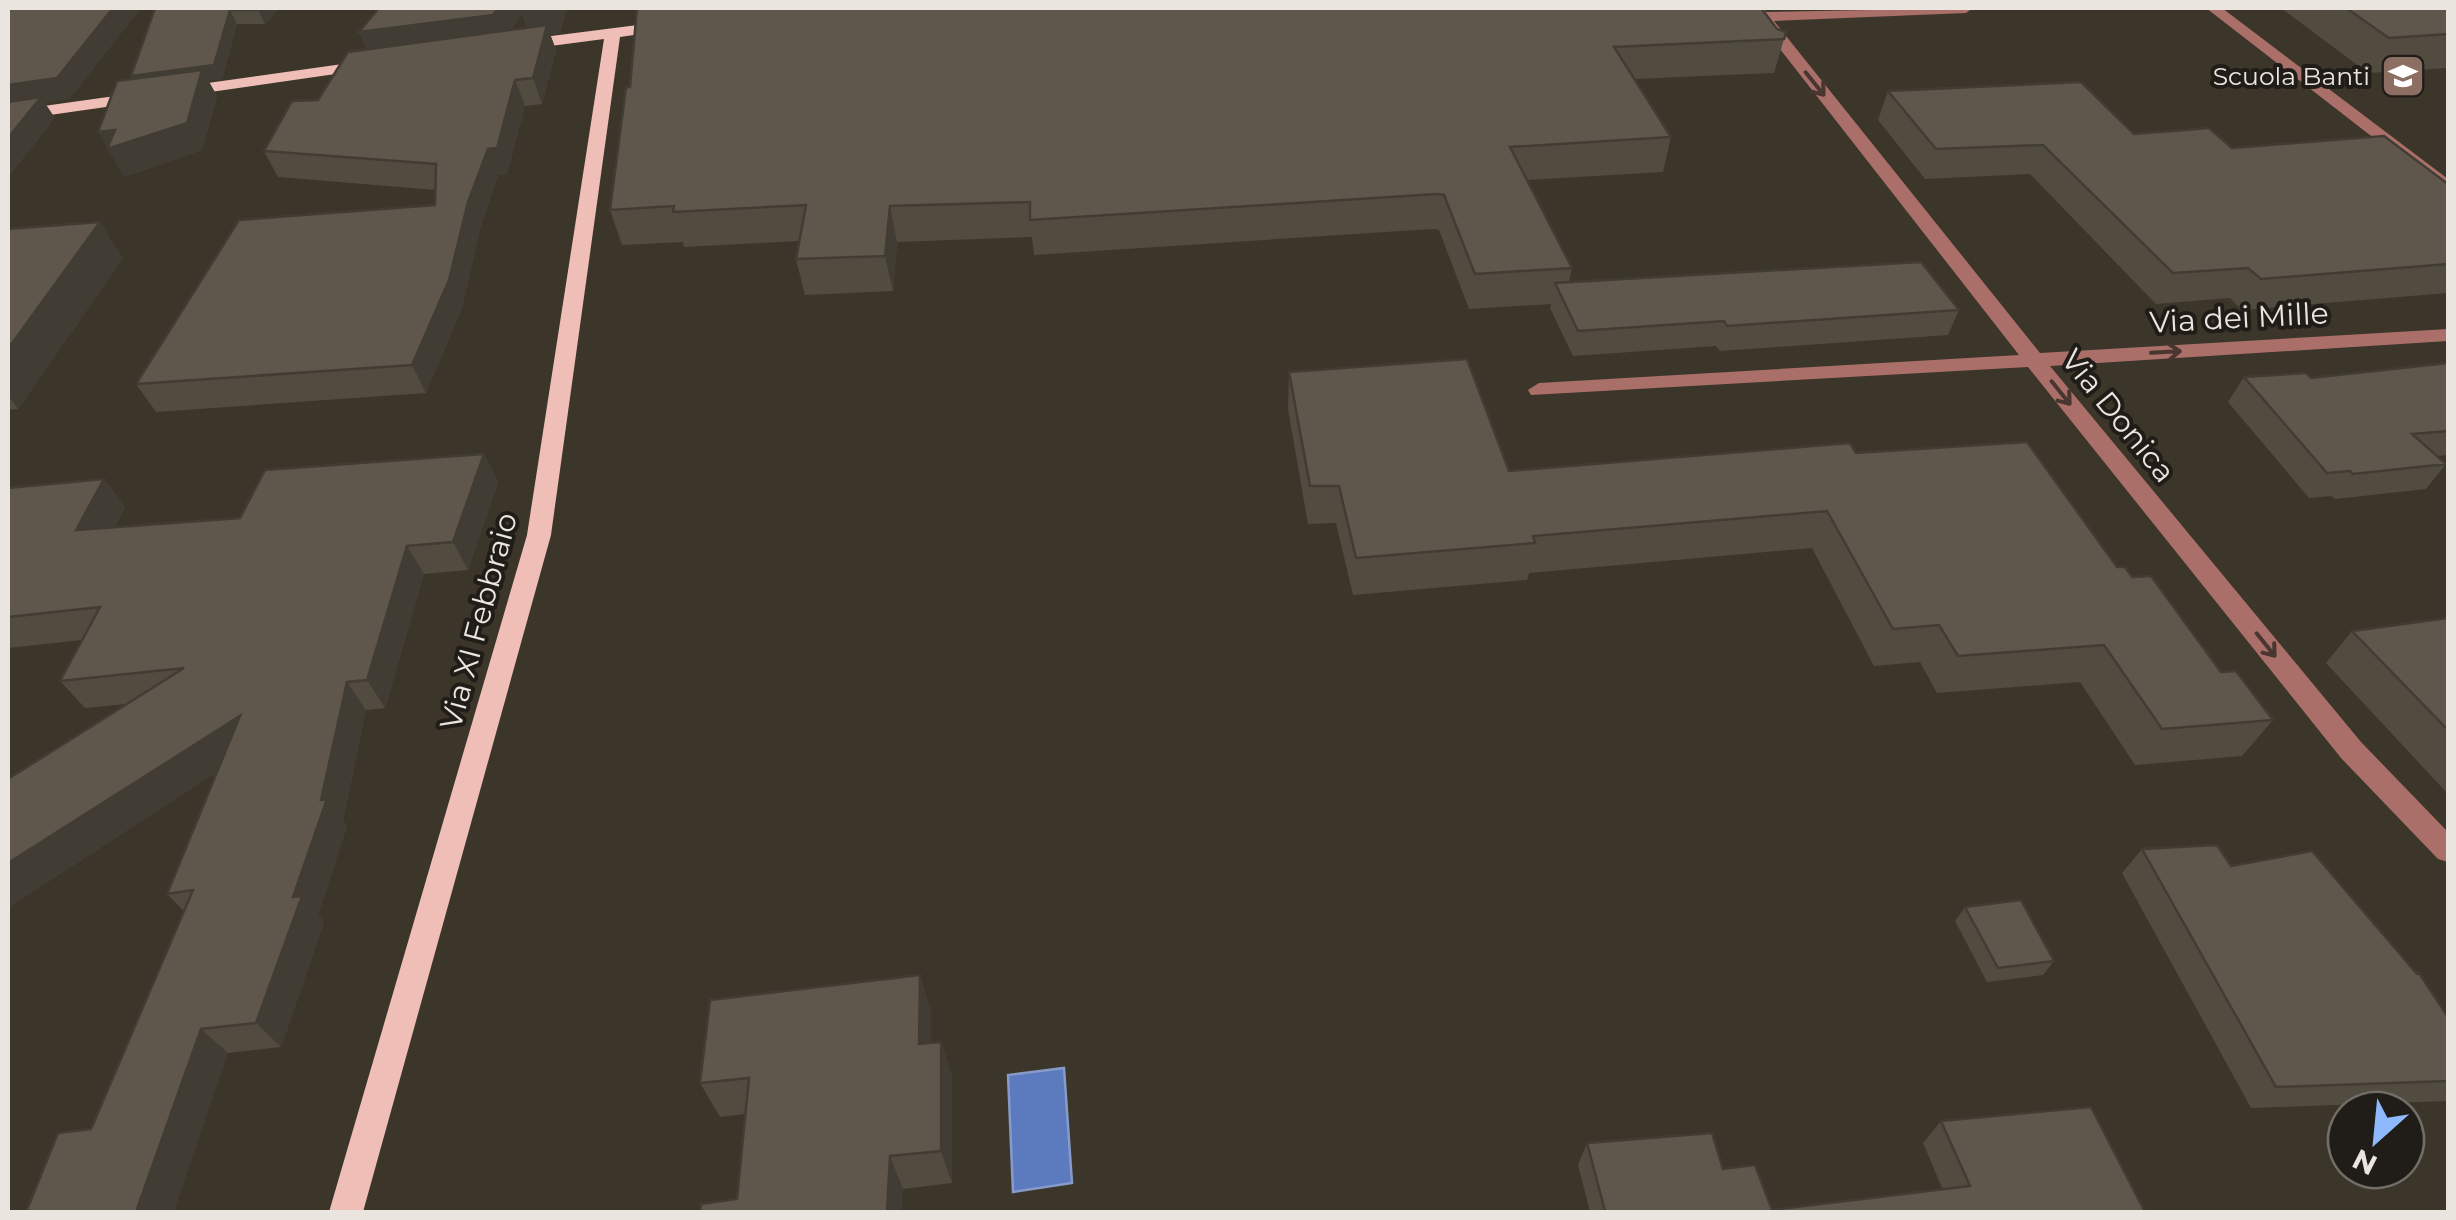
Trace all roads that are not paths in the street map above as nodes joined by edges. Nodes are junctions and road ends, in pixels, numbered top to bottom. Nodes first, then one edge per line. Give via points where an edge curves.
1 (1966, 8) edge
2 (2213, 8) edge
3 (1758, 12) edge
4 (528, 20) edge
5 (693, 22) edge
6 (614, 33) junction
7 (512, 46) junction
8 (492, 48) edge
9 (396, 62) edge
10 (8, 116) edge
11 (2448, 187) edge
12 (2448, 335) edge
13 (2034, 360) junction
14 (1539, 390) dead end
15 (2448, 850) edge
16 (346, 1212) edge

1 - 3 street
2 - 11 street
3 -> 13 street, Via Donica
4 - 7 street
5 - 6 main road
6 - 7 main road
6 - 16 main road, Via XI Febbraio via 538,535
7 - 8 main road
9 - 10 main road
13 -> 12 street, Via dei Mille
13 - 14 street, Via dei Mille
13 -> 15 street, Via Donica via 2352,750

